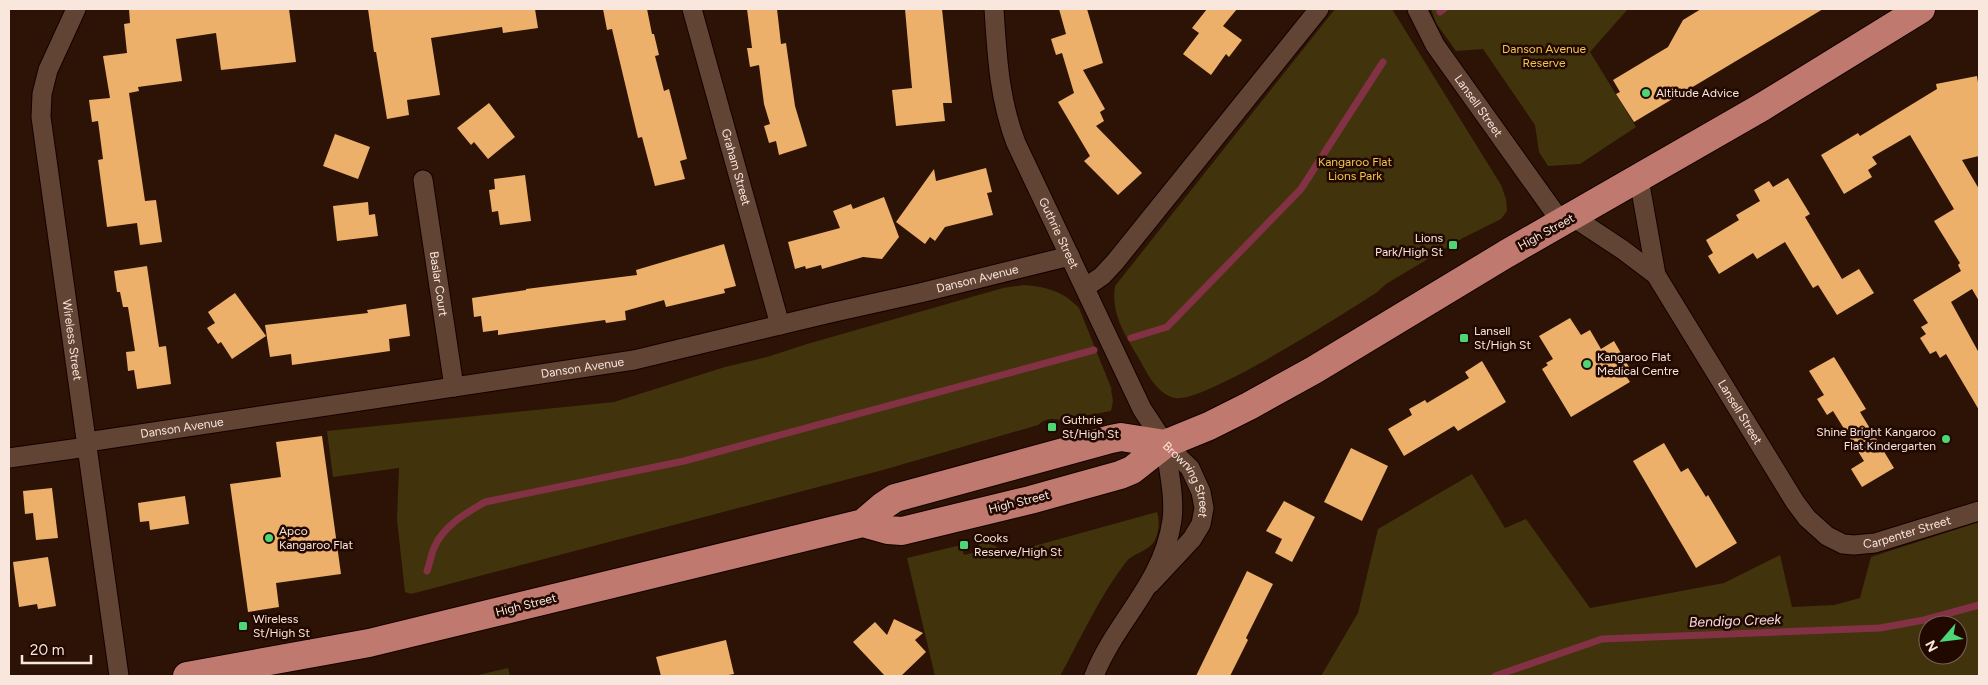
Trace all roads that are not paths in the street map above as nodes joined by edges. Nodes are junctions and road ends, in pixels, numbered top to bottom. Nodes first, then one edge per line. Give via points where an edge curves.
1 (76, 9) edge
2 (692, 9) edge
3 (994, 9) edge
4 (1319, 9) edge
5 (1417, 9) edge
6 (1921, 9) edge
7 (1639, 179) junction
8 (423, 180) dead end
9 (1568, 220) junction
10 (1070, 256) junction
11 (1656, 275) junction
12 (1086, 287) junction
13 (780, 325) junction
14 (454, 387) junction
15 (87, 444) junction
16 (1165, 444) junction
17 (9, 458) edge
18 (1979, 511) edge
19 (863, 523) junction
20 (1834, 540) joint
21 (1150, 584) junction
22 (119, 676) edge
23 (187, 676) edge
24 (1094, 676) edge

1 - 15 street, Wireless Street via 48,70 41,118
2 - 13 street, Graham Street
3 - 10 street, Guthrie Street via 999,84 1007,120
4 - 12 street via 1115,262
5 - 9 street, Lansell Street via 1435,45
6 - 7 highway, High Street
7 - 9 highway, High Street
7 - 11 street, Lansell Street
8 - 14 street, Baslar Court
9 - 11 street, Lansell Street via 1624,250
9 - 16 highway, High Street via 1290,384 1209,426
10 - 12 street, Guthrie Street
10 - 13 street, Danson Avenue
11 - 20 street, Lansell Street via 1795,502 1812,523
12 - 16 street, Guthrie Street via 1142,409
13 - 14 street, Danson Avenue via 634,360
14 - 15 street, Danson Avenue
15 - 17 street, Danson Avenue
15 - 22 street, Wireless Street
16 - 19 highway, High Street via 1111,439 895,498
16 - 19 highway, High Street via 1132,470 1120,475 1030,500 902,531
16 - 21 street, Browning Street via 1172,518 1164,555
16 - 21 street, Browning Street via 1190,468 1204,508 1201,524 1192,539
18 - 20 street, Carpenter Street via 1874,543 1854,546
19 - 23 highway, High Street via 369,643
21 - 24 street, Browning Street

